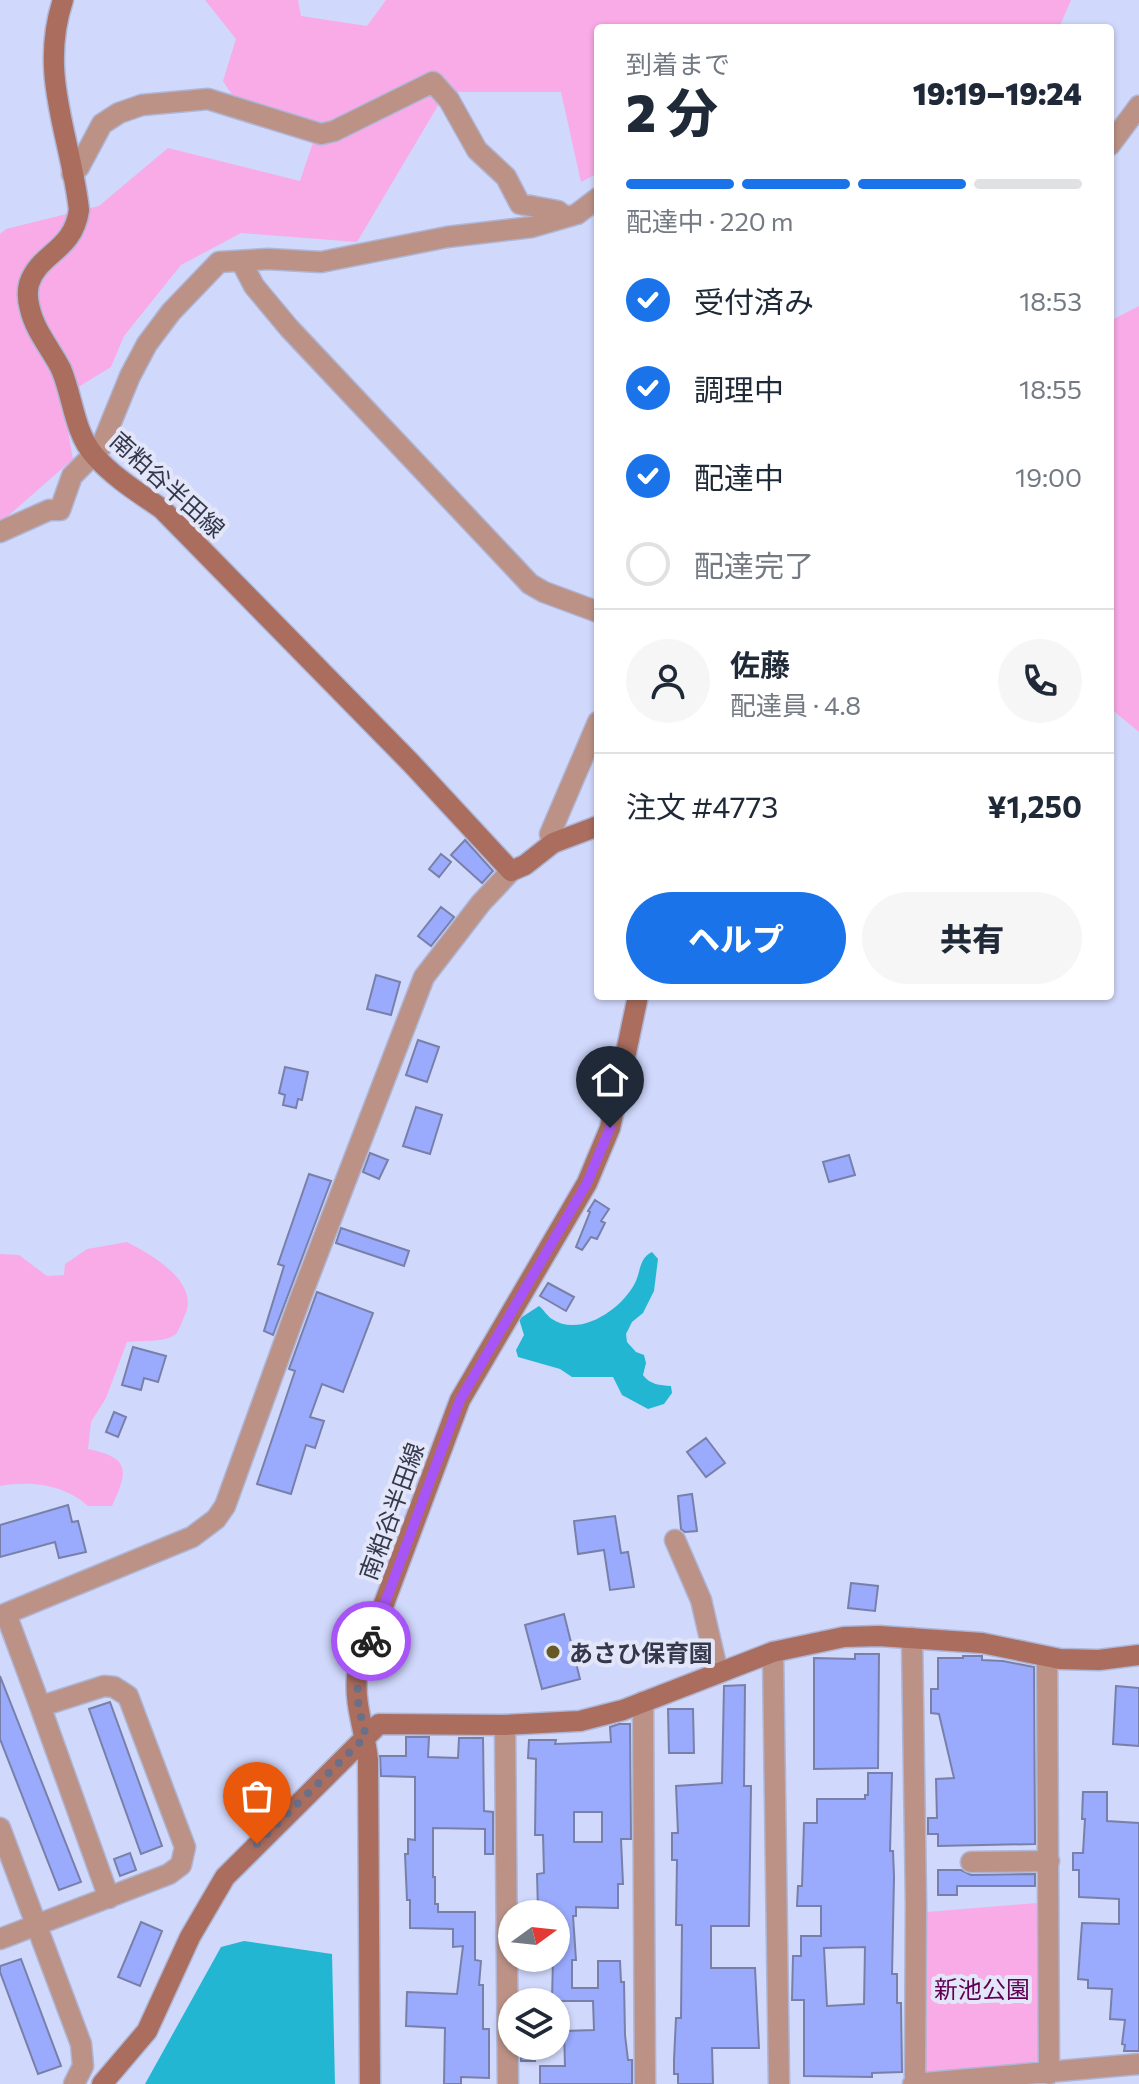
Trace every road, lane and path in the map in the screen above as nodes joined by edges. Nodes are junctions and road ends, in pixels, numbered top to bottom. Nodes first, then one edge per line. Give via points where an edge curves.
1 (63, 0) edge
2 (1139, 106) edge
3 (1114, 140) edge
4 (72, 174) junction
5 (594, 201) edge
6 (565, 217) junction
7 (241, 261) junction
8 (93, 454) junction
9 (0, 532) edge
10 (594, 611) edge
11 (594, 731) edge
12 (594, 828) edge
13 (553, 843) junction
14 (511, 871) junction
15 (637, 1000) edge
16 (675, 1540) dead end
17 (3, 1615) edge
18 (912, 1638) junction
19 (773, 1652) junction
20 (1139, 1655) edge
21 (1047, 1657) junction
22 (718, 1673) junction
23 (643, 1702) junction
24 (39, 1703) junction
25 (505, 1725) junction
26 (366, 1736) junction
27 (0, 1828) edge
28 (1049, 1861) junction
29 (971, 1862) dead end
30 (109, 1898) junction
31 (36, 1926) junction
32 (0, 1939) edge
33 (1139, 2064) edge
34 (1049, 2074) junction
35 (74, 2084) edge
36 (102, 2084) edge
37 (370, 2084) edge
38 (508, 2084) edge
39 (645, 2084) edge
40 (779, 2084) edge
41 (914, 2084) edge

1 - 4 main road, 南粕谷半田線 via 55,92
2 - 3 street
4 - 6 street via 102,124 142,105 208,99 327,134 433,82 477,150 506,177 520,204
4 - 8 main road, 南粕谷半田線 via 77,225 34,273 28,294 37,328 62,371
5 - 6 street
6 - 7 street via 321,262
7 - 8 street via 219,262 171,312 147,344 101,447
7 - 10 street via 289,328 530,584
8 - 9 street via 72,476 60,510
8 - 14 main road, 南粕谷半田線 via 162,509
11 - 13 street via 550,834
12 - 13 main road
13 - 14 main road
14 - 17 street via 424,977 225,1506 192,1537
15 - 26 main road, 南粕谷半田線 via 610,1128 587,1183 447,1429 357,1676 356,1700
16 - 22 street via 701,1600
17 - 24 street
18 - 19 main road via 844,1637
18 - 21 main road via 982,1643
18 - 41 street
19 - 22 main road
19 - 40 street
20 - 21 main road via 1099,1660
21 - 28 street
22 - 23 main road
23 - 25 main road via 580,1721
23 - 39 street
24 - 30 street
24 - 30 street via 104,1686 128,1696 181,1835 184,1857 176,1870
25 - 26 main road via 379,1724
25 - 38 street
26 - 36 main road via 225,1877 190,1937 147,2031
26 - 37 main road, 南粕谷半田線
27 - 31 street
28 - 29 street
28 - 34 street
30 - 31 street
31 - 32 street
31 - 35 street via 81,2044 83,2066
33 - 34 street
34 - 41 street

